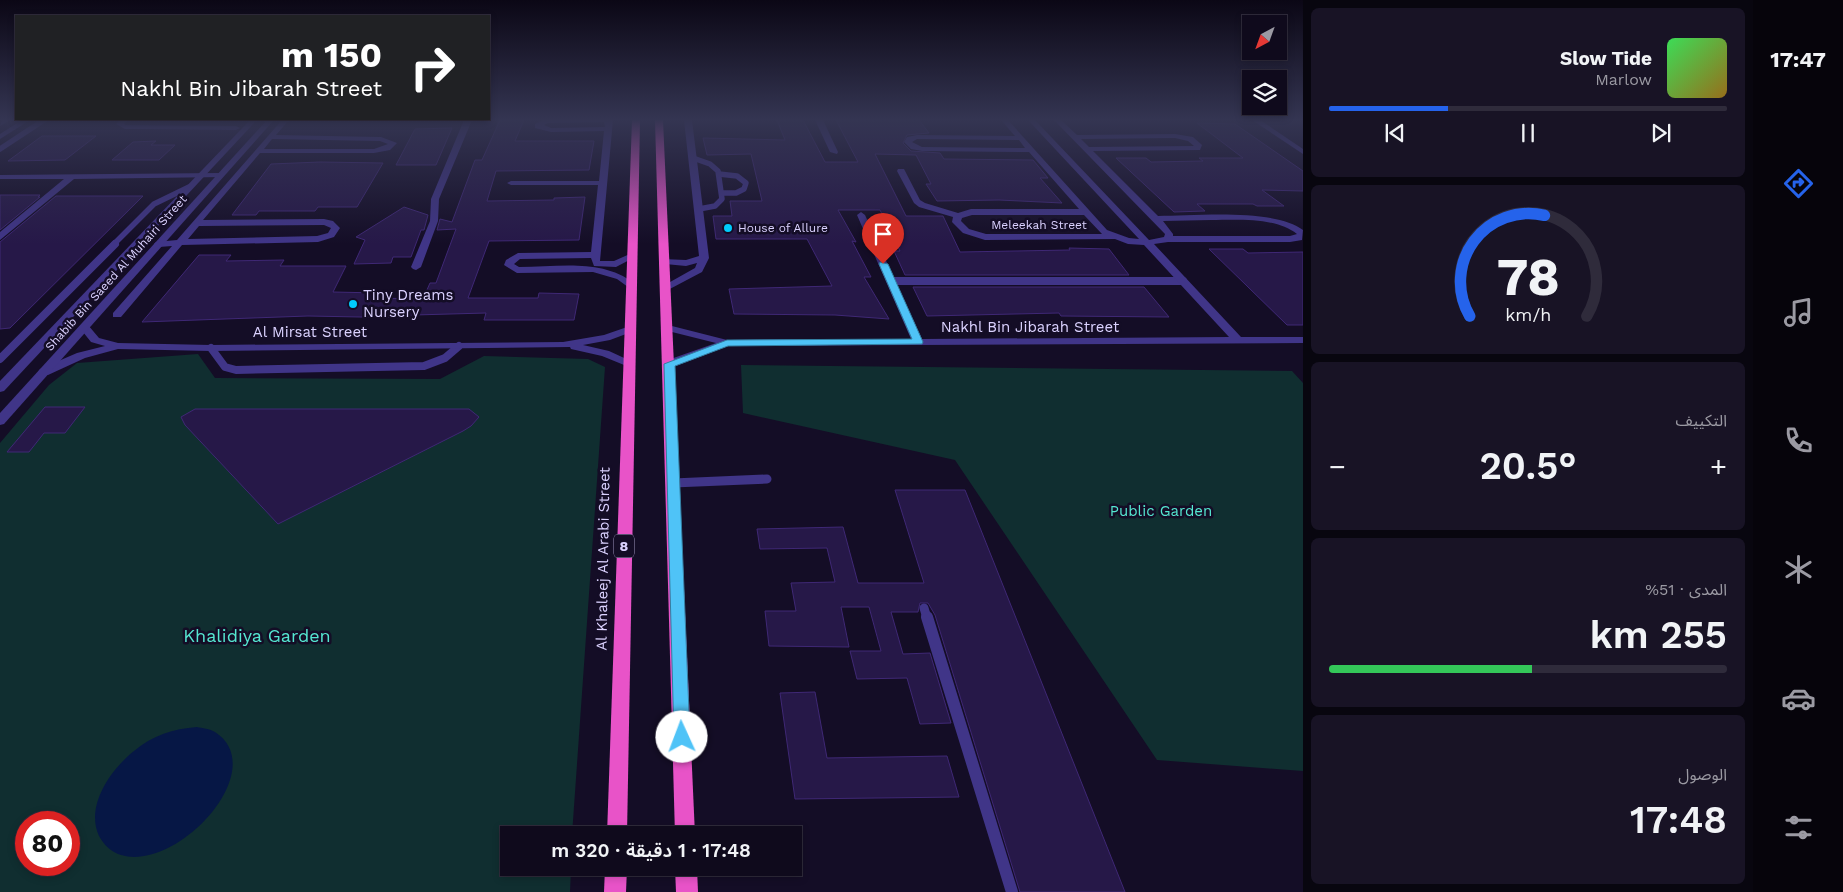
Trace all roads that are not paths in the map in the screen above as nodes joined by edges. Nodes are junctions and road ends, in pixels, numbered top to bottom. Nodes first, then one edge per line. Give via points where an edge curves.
1 (212, 162) edge
2 (233, 162) edge
3 (250, 162) edge
4 (451, 162) edge
5 (604, 162) edge
6 (635, 162) edge
7 (660, 162) edge
8 (693, 162) edge
9 (702, 162) edge
10 (1042, 162) edge
11 (1071, 162) edge
12 (1100, 162) edge
13 (901, 171) dead end
14 (719, 174) junction
15 (0, 176) edge
16 (72, 176) junction
17 (200, 176) junction
18 (220, 176) junction
19 (511, 183) dead end
20 (602, 183) junction
21 (189, 187) junction
22 (722, 193) junction
23 (699, 209) junction
24 (1086, 212) junction
25 (861, 215) dead end
26 (958, 216) junction
27 (1156, 219) junction
28 (196, 223) junction
29 (0, 237) edge
30 (1112, 237) junction
31 (1168, 239) junction
32 (180, 243) junction
33 (1147, 243) junction
34 (159, 244) junction
35 (632, 256) junction
36 (704, 258) junction
37 (664, 261) junction
38 (595, 262) junction
39 (416, 267) dead end
40 (891, 281) junction
41 (1182, 281) junction
42 (631, 285) junction
43 (666, 288) junction
44 (118, 315) dead end
45 (84, 327) junction
46 (668, 328) junction
47 (630, 329) junction
48 (1238, 340) junction
49 (1303, 340) edge
50 (918, 342) junction
51 (727, 343) junction
52 (118, 346) junction
53 (459, 346) junction
54 (563, 346) junction
55 (211, 348) junction
56 (0, 358) edge
57 (629, 362) junction
58 (669, 364) junction
59 (44, 372) junction
60 (0, 388) edge
61 (0, 421) edge
62 (767, 479) dead end
63 (673, 483) junction
64 (924, 608) dead end
65 (617, 826) edge
66 (685, 826) edge
67 (616, 876) edge
68 (686, 876) edge
69 (615, 892) edge
70 (687, 892) edge
71 (1012, 892) edge

1 - 17 street, Shabib Bin Saeed Al Muhairi Street
2 - 18 street, Shabib Bin Saeed Al Muhairi Street
3 - 28 street
4 - 39 street via 435,199 434,221
5 - 20 street
6 - 35 highway, Al Khaleej Al Arabi Street / 8
7 - 37 highway
8 - 23 street
9 - 14 lane via 713,166
10 - 24 street, Meleekah Street
11 - 33 street
12 - 27 street
13 - 26 street via 922,205
14 - 22 lane
14 - 22 lane via 738,176 746,183 740,191
15 - 16 street
16 - 17 street
16 - 29 street
17 - 18 street
17 - 21 street, Shabib Bin Saeed Al Muhairi Street
18 - 34 street, Shabib Bin Saeed Al Muhairi Street
19 - 20 street
20 - 38 street
21 - 56 lane via 154,204
21 - 60 street, Shabib Bin Saeed Al Muhairi Street
22 - 23 lane via 720,203
23 - 36 street
24 - 26 street, Meleekah Street via 977,211
24 - 30 street, Meleekah Street via 1101,230
25 - 40 street
26 - 30 street, Meleekah Street via 956,222 961,228 985,237
27 - 31 street via 1168,231
27 - 31 street, Meleekah Street via 1272,219 1290,224 1302,234 1299,238 1290,239
28 - 32 street
28 - 32 street, Shabib Bin Saeed Al Muhairi Street via 324,222 336,228 331,234 318,239
30 - 33 street, Meleekah Street
31 - 33 street, Meleekah Street
32 - 34 street
32 - 44 street
33 - 41 street
34 - 45 street, Shabib Bin Saeed Al Muhairi Street
35 - 38 street via 616,264
35 - 42 highway, Al Khaleej Al Arabi Street / 8
36 - 37 street via 686,263
36 - 43 street via 699,270
37 - 43 highway
38 - 38 street via 524,256 512,258 509,262 517,270
38 - 42 street
40 - 41 lane
40 - 50 street
41 - 48 street
42 - 47 highway, Al Khaleej Al Arabi Street / 8
43 - 46 highway
45 - 52 street, Al Mirsat Street via 95,340
45 - 59 street, Shabib Bin Saeed Al Muhairi Street
46 - 51 street, Nakhl Bin Jibarah Street
46 - 58 highway
47 - 54 street, Al Mirsat Street
47 - 57 highway, Al Khaleej Al Arabi Street / 8
48 - 49 street, Nakhl Bin Jibarah Street
48 - 50 street, Nakhl Bin Jibarah Street
50 - 51 street, Nakhl Bin Jibarah Street
51 - 58 street, Nakhl Bin Jibarah Street
52 - 55 street, Al Mirsat Street
52 - 59 street, Al Mirsat Street via 81,355
53 - 54 street, Al Mirsat Street
53 - 55 street, Al Mirsat Street
53 - 55 lane via 445,358 424,366 236,370 226,367
54 - 57 street, Al Mirsat Street via 605,353
57 - 65 highway, Al Khaleej Al Arabi Street / 8
58 - 63 highway
59 - 61 street, Shabib Bin Saeed Al Muhairi Street
62 - 63 lane
63 - 66 highway
64 - 71 lane
67 - 69 highway
68 - 70 highway

